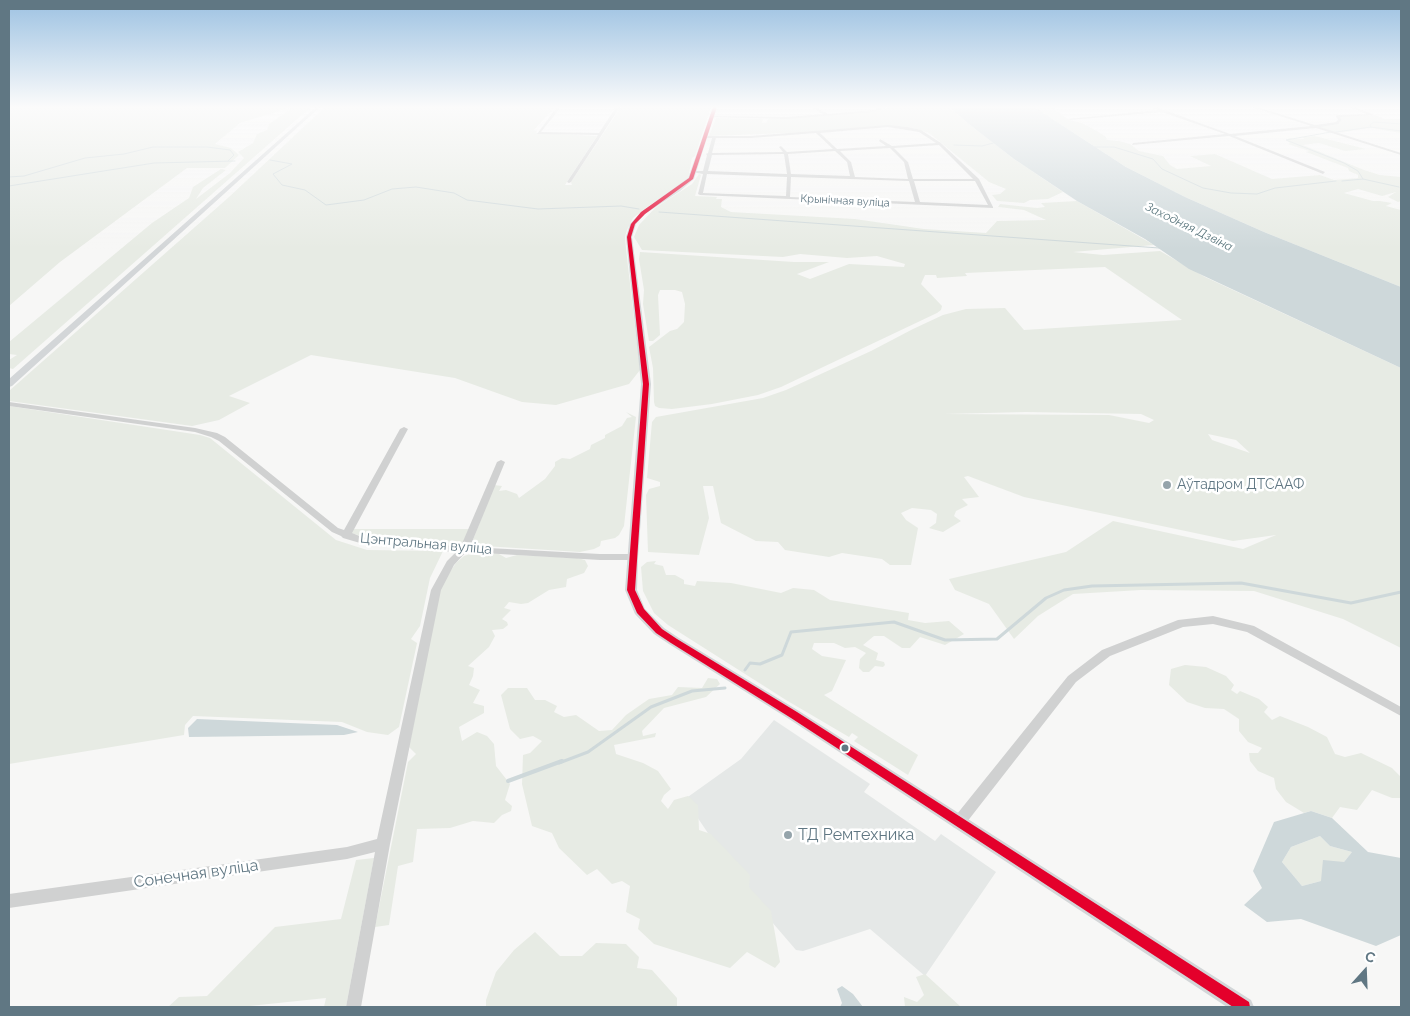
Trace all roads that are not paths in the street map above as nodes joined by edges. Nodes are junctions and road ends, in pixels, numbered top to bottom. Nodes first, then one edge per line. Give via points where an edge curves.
1 (265, 154) edge
2 (587, 154) edge
3 (699, 154) edge
4 (708, 154) edge
5 (786, 154) edge
6 (842, 154) edge
7 (898, 154) edge
8 (951, 154) edge
9 (1276, 154) edge
10 (694, 172) junction
11 (704, 173) junction
12 (1323, 174) dead end
13 (789, 176) junction
14 (853, 178) junction
15 (912, 180) junction
16 (977, 180) junction
17 (569, 182) dead end
18 (700, 194) joint
19 (788, 198) junction
20 (918, 204) junction
21 (9, 384) edge
22 (9, 404) edge
23 (404, 430) dead end
24 (501, 462) dead end
25 (346, 536) junction
26 (465, 548) junction
27 (632, 557) junction
28 (1401, 712) edge
29 (958, 823) junction
30 (383, 844) junction
31 (9, 901) edge
32 (354, 1007) edge
33 (1244, 1007) edge

1 - 21 main road
2 - 17 street
3 - 10 main road
4 - 11 street
5 - 13 street
6 - 14 street via 849,162
7 - 15 street via 906,162
8 - 16 street
9 - 12 street
10 - 11 street
10 - 27 main road via 686,184 638,218 629,237 646,384
11 - 13 street
11 - 18 street
13 - 14 street
13 - 19 street
14 - 15 street
15 - 16 street
15 - 20 street
16 - 20 street, Крынічная вуліца via 991,208
18 - 19 street, Крынічная вуліца
19 - 20 street, Крынічная вуліца
22 - 25 street, Цэнтральная вуліца via 195,430 222,439
23 - 25 street
24 - 26 street
25 - 26 street, Цэнтральная вуліца via 376,543
26 - 27 street, Цэнтральная вуліца
26 - 30 street via 450,563 436,590
27 - 29 main road via 634,601 654,626
28 - 29 street via 1250,630 1213,620 1182,622 1106,653 1072,679
29 - 33 main road
30 - 31 street, Сонечная вуліца via 348,853
30 - 32 street

